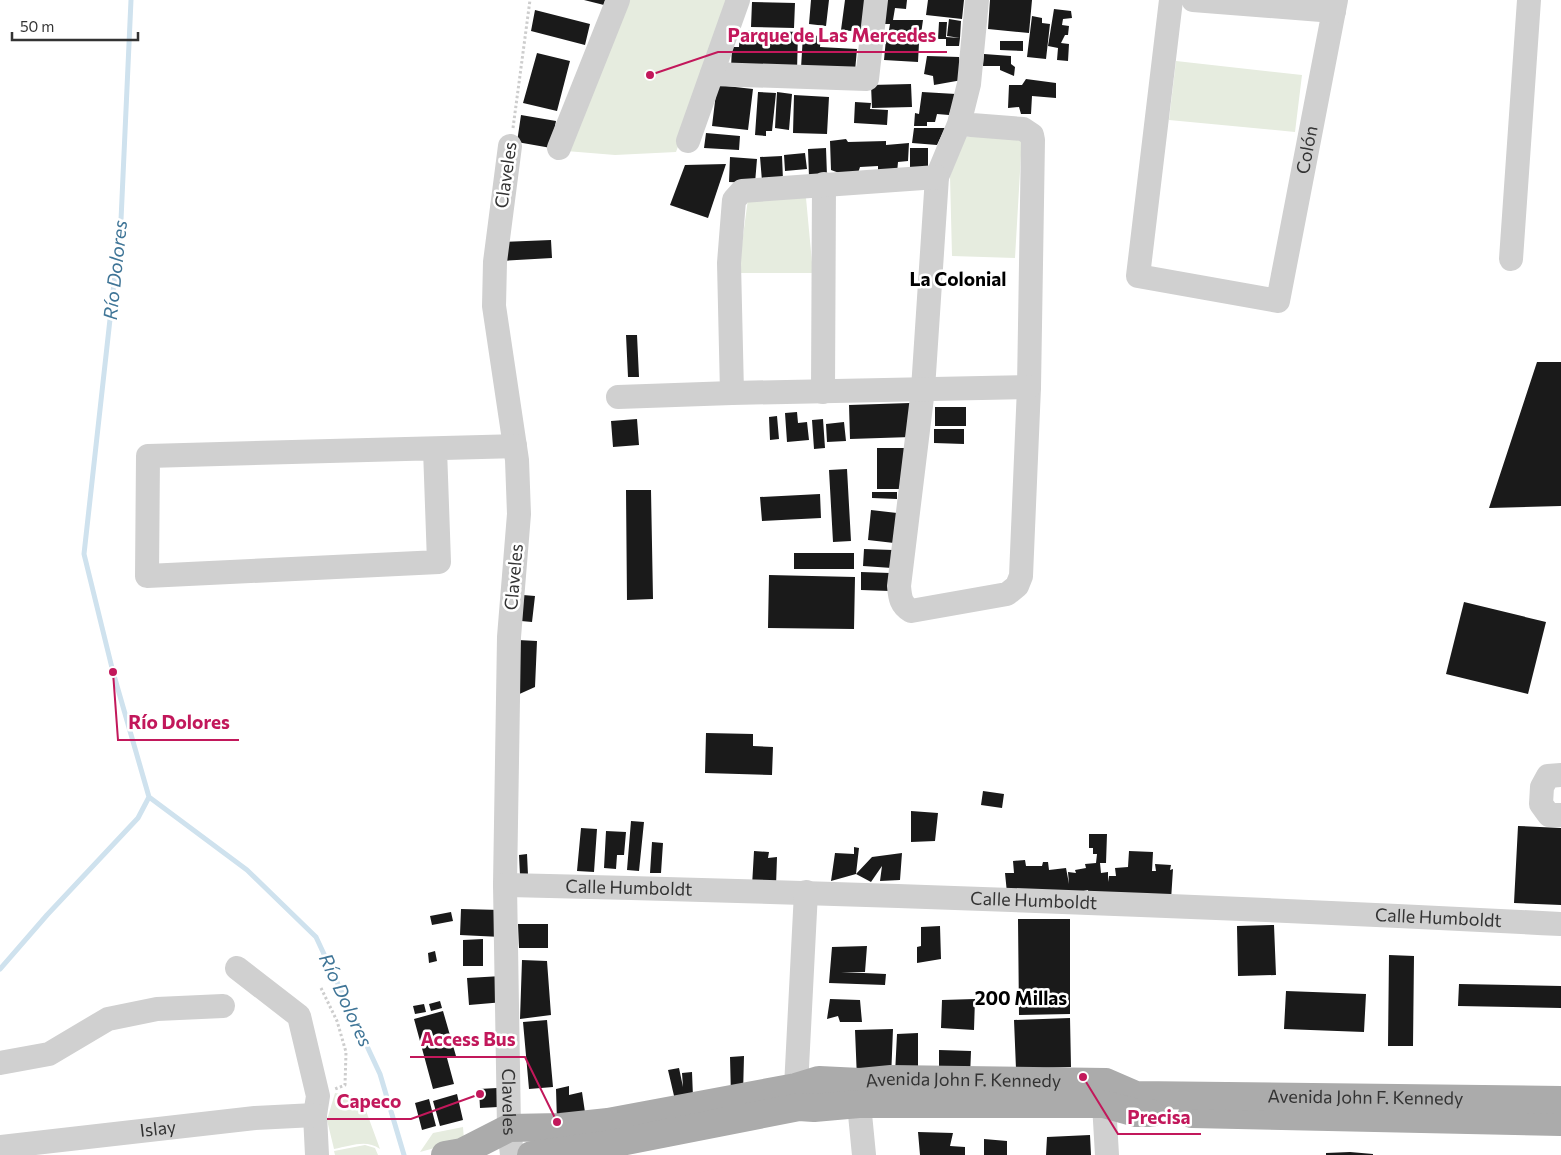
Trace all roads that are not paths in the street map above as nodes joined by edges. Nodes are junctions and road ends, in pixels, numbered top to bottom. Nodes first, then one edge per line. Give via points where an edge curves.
1 (618, 0) edge
2 (738, 0) edge
3 (876, 0) edge
4 (977, 0) edge
5 (1171, 0) edge
6 (1194, 0) edge
7 (1529, 0) edge
8 (1335, 6) edge
9 (712, 74) junction
10 (959, 124) junction
11 (688, 141) dead end
12 (510, 146) road end
13 (559, 148) dead end
14 (937, 177) junction
15 (824, 184) junction
16 (1511, 260) dead end
17 (1029, 387) junction
18 (923, 389) junction
19 (823, 392) junction
20 (732, 393) junction
21 (618, 397) dead end
22 (515, 446) junction
23 (435, 449) junction
24 (1561, 775) edge
25 (1561, 815) edge
26 (505, 885) junction
27 (806, 892) junction
28 (1561, 924) edge
29 (237, 968) dead end
30 (223, 1006) dead end
31 (0, 1063) edge
32 (860, 1093) junction
33 (1105, 1093) junction
34 (797, 1097) junction
35 (1561, 1100) edge
36 (317, 1106) junction
37 (1454, 1109) junction
38 (1561, 1122) edge
39 (509, 1128) junction
40 (611, 1140) edge
41 (0, 1147) edge
42 (453, 1153) edge
43 (316, 1155) edge
44 (489, 1155) edge
45 (512, 1155) edge
46 (531, 1155) edge
47 (864, 1155) edge
48 (1107, 1155) edge

1 - 13 street
2 - 9 street
3 - 9 street via 866,79
4 - 10 street via 969,84
5 - 8 street, Colón via 1138,276 1278,301
6 - 8 street
7 - 16 street
9 - 11 street
10 - 14 street
10 - 17 street via 1022,129 1032,135
12 - 22 street, Claveles via 495,262 494,306
14 - 15 street
14 - 18 street
15 - 19 street
15 - 20 street via 742,191 734,200 729,263
17 - 18 street
17 - 18 street via 1021,576 1017,586 1007,594 911,611 900,599 899,586
18 - 19 street
19 - 20 street
20 - 21 street
22 - 23 street
22 - 26 street, Claveles via 519,514 508,637
23 - 23 street via 148,456 147,576 439,562
24 - 25 street via 1548,776 1542,787 1541,804 1549,815
26 - 27 street, Calle Humboldt
26 - 39 street, Claveles
27 - 28 street, Calle Humboldt via 1318,911
27 - 34 street
29 - 36 street via 299,1016
30 - 31 street via 157,1008 108,1019 49,1054
32 - 33 main road, Avenida John F. Kennedy
32 - 34 main road, Avenida John F. Kennedy via 814,1108
32 - 47 street
33 - 37 main road, Avenida John F. Kennedy via 1136,1112 1228,1105
33 - 48 street
34 - 40 main road, Avenida John F. Kennedy
35 - 37 main road, Avenida John F. Kennedy
36 - 41 street, Islay via 255,1118
36 - 43 street
37 - 38 main road, Avenida John F. Kennedy
39 - 40 main road, Avenida John F. Kennedy via 561,1127
39 - 42 main road, Avenida John F. Kennedy
39 - 45 street, Claveles
40 - 46 main road, Avenida John F. Kennedy
42 - 44 main road, Avenida John F. Kennedy

